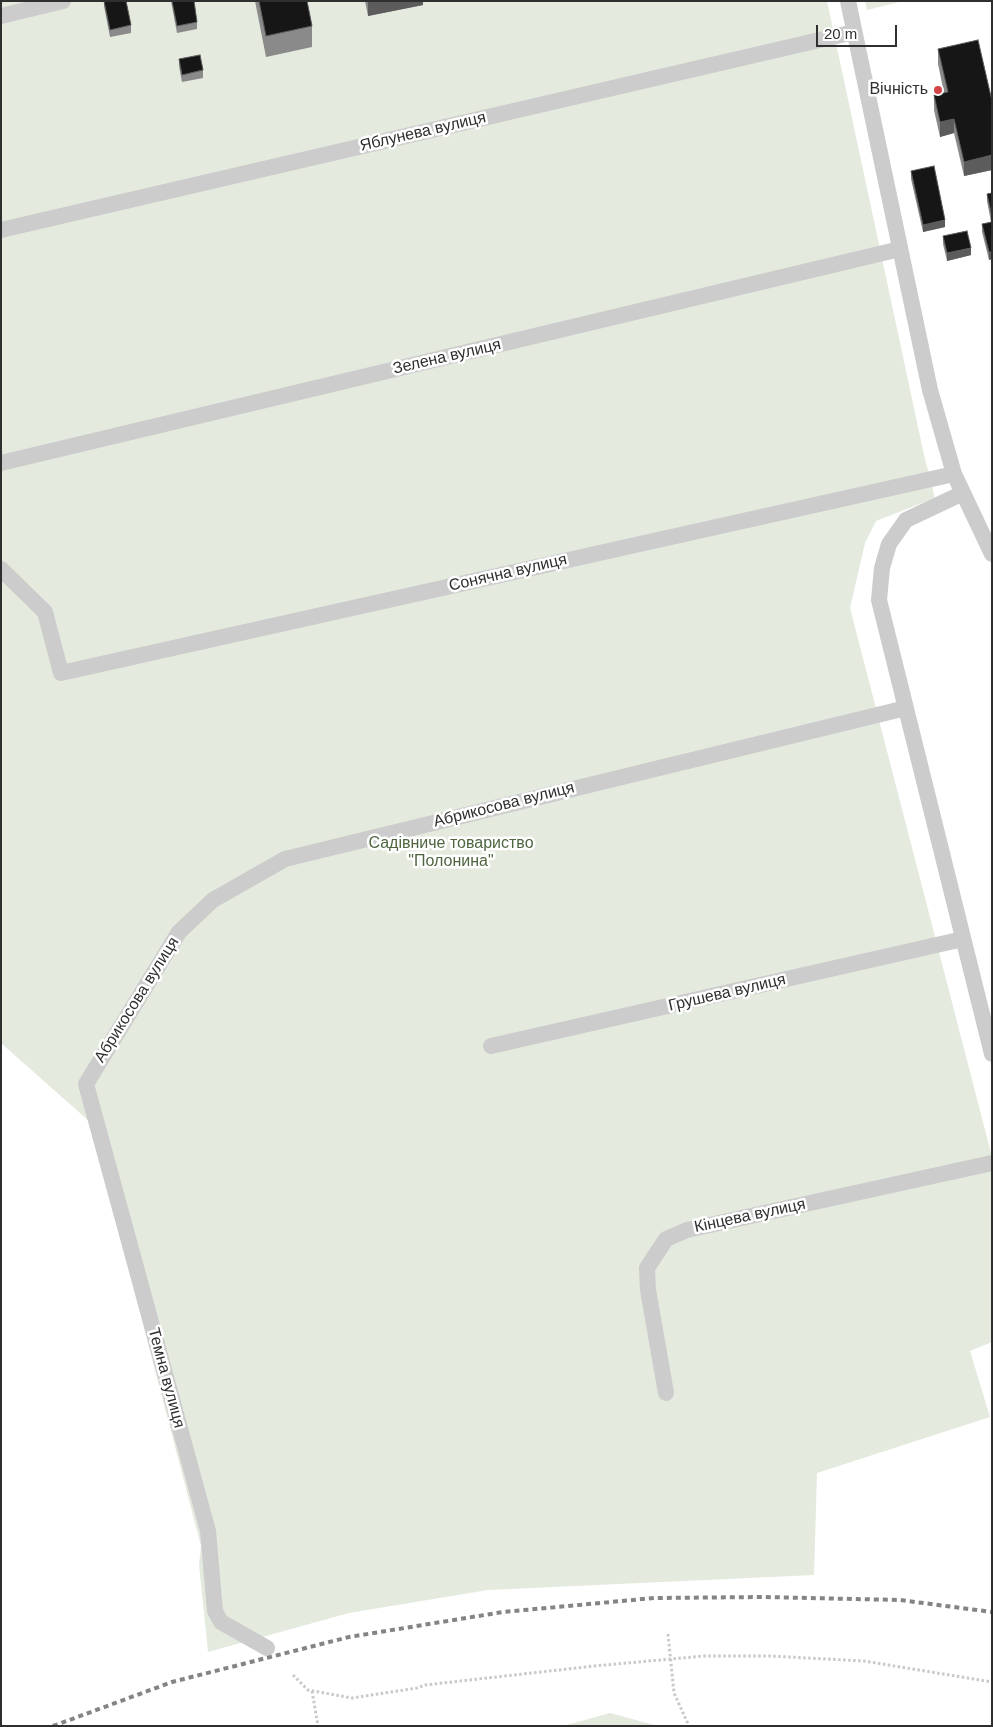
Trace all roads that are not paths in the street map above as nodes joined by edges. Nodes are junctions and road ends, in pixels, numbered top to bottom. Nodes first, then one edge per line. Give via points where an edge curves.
1 (63, 1) edge
2 (848, 1) edge
3 (1, 16) edge
4 (850, 33) junction
5 (1, 230) edge
6 (896, 250) junction
7 (1, 463) edge
8 (954, 474) junction
9 (963, 493) junction
10 (992, 554) edge
11 (1, 569) edge
12 (906, 708) junction
13 (963, 939) junction
14 (491, 1046) dead end
15 (992, 1054) edge
16 (86, 1084) joint
17 (992, 1164) edge
18 (666, 1393) dead end
19 (267, 1648) dead end

1 - 3 lane
2 - 4 lane
4 - 5 lane, Яблунева вулиця
4 - 6 lane
6 - 7 lane, Зелена вулиця
6 - 8 lane
8 - 9 lane
8 - 11 lane, Сонячна вулиця via 61,673 45,612
9 - 10 lane
9 - 12 lane via 906,520 889,544 882,568 879,600
12 - 13 lane
12 - 16 lane, Абрикосова вулиця via 285,859 213,900 179,932
13 - 14 lane, Грушева вулиця
13 - 15 lane
16 - 19 lane, Темна вулиця via 208,1531 215,1611 220,1622
17 - 18 lane, Кінцева вулиця via 687,1230 666,1239 647,1268

